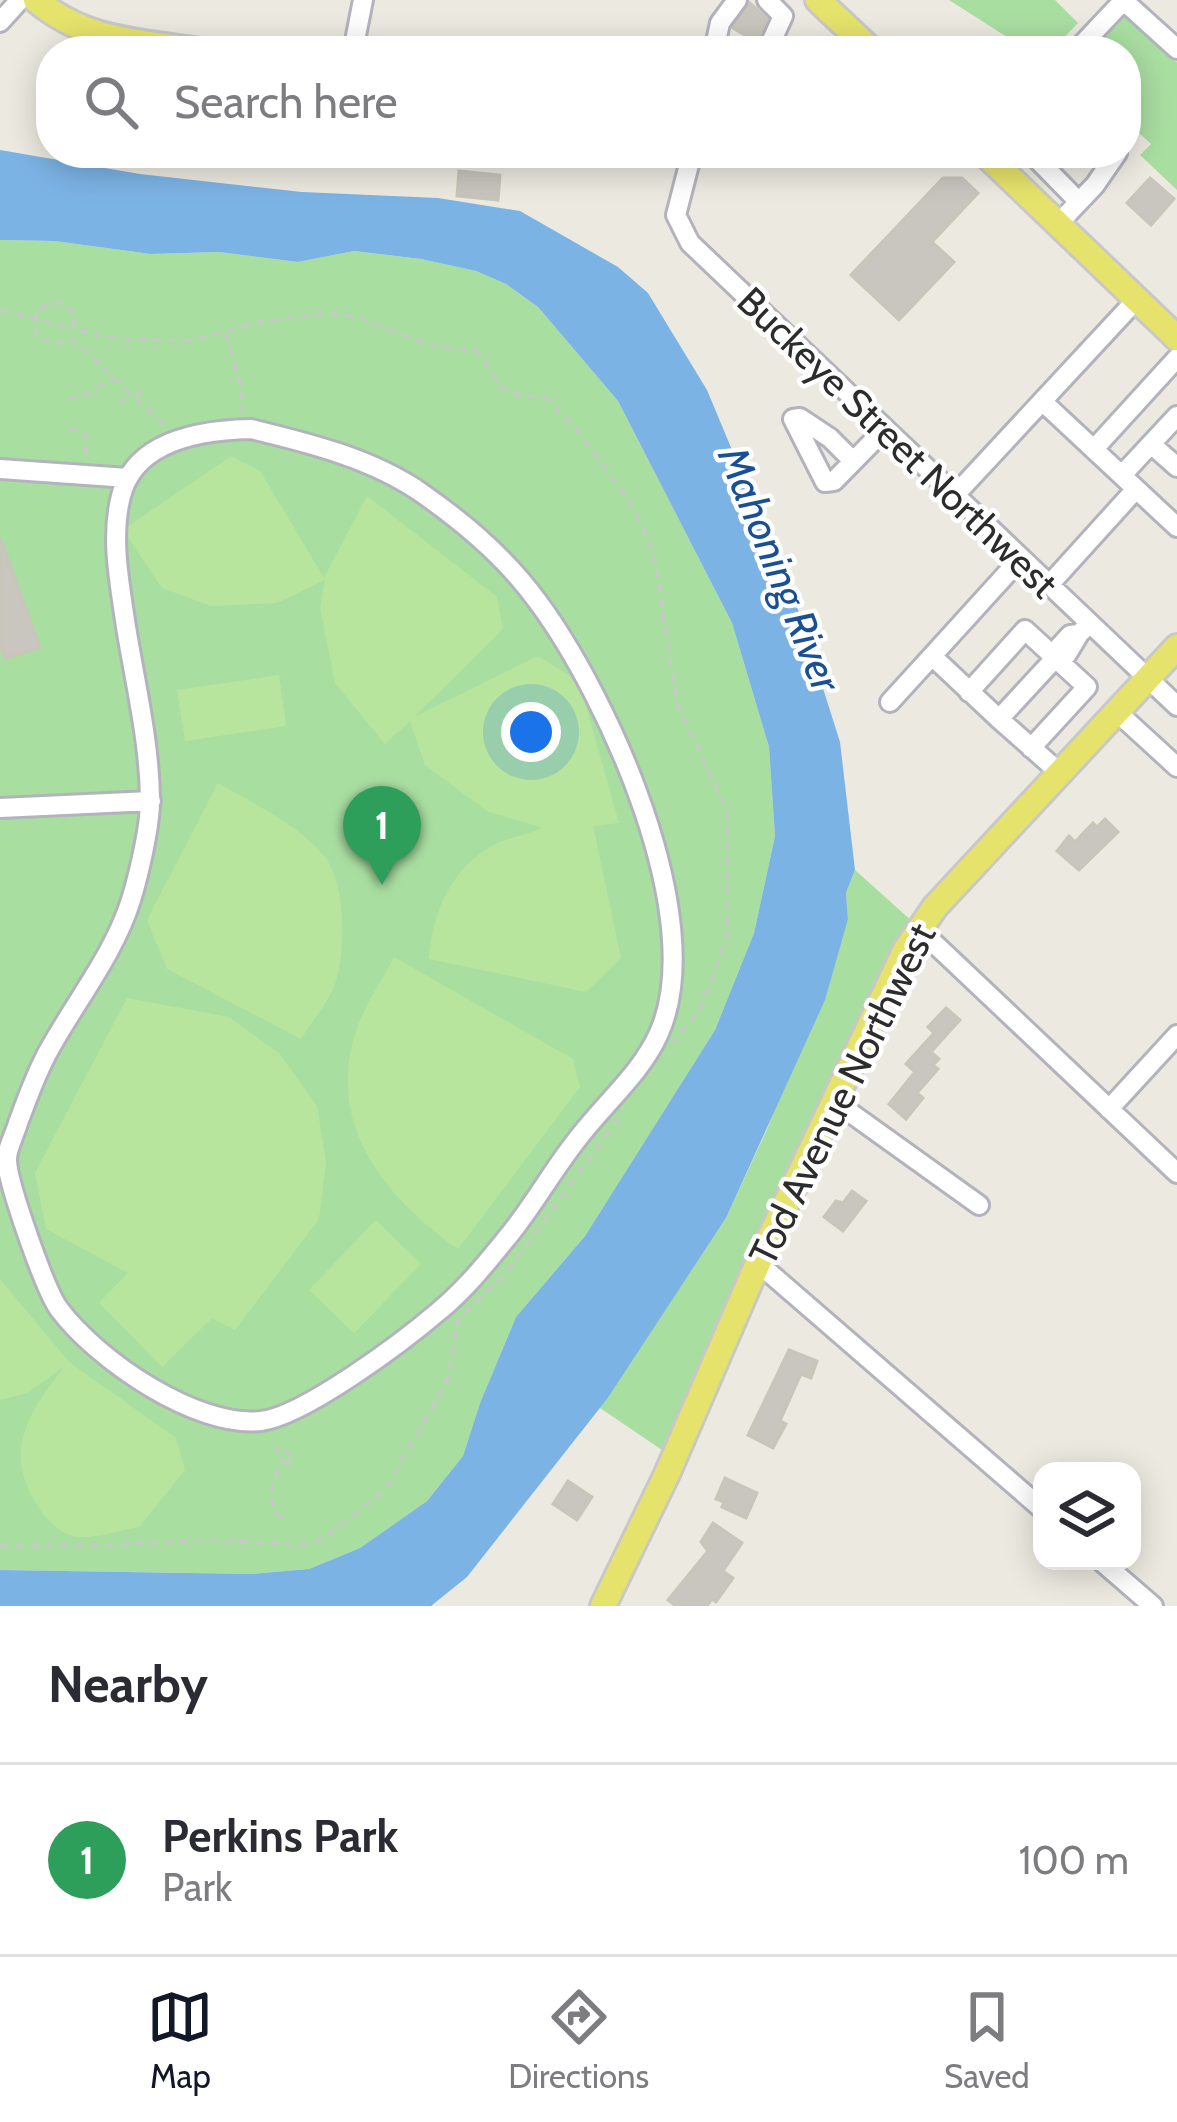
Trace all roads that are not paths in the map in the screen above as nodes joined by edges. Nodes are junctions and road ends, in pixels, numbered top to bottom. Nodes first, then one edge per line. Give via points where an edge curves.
1 (20, 0) edge
2 (36, 0) edge
3 (363, 0) edge
4 (737, 0) edge
5 (766, 0) edge
6 (818, 0) edge
7 (1124, 0) edge
8 (0, 22) edge
9 (108, 36) edge
10 (356, 36) edge
11 (717, 36) edge
12 (774, 36) edge
13 (856, 36) edge
14 (1090, 36) edge
15 (1177, 49) edge
16 (687, 168) edge
17 (999, 168) edge
18 (1045, 168) edge
19 (1109, 168) edge
20 (1079, 202) junction
21 (1058, 225) junction
22 (1137, 299) junction
23 (1177, 338) edge
24 (1177, 358) edge
25 (1043, 402) junction
26 (1177, 416) edge
27 (885, 429) junction
28 (1151, 444) junction
29 (1094, 449) junction
30 (853, 461) dead end
31 (1177, 467) edge
32 (0, 469) edge
33 (128, 478) junction
34 (1129, 482) junction
35 (955, 495) junction
36 (1177, 526) edge
37 (1021, 558) junction
38 (1049, 585) junction
39 (1084, 629) junction
40 (1177, 647) edge
41 (932, 656) junction
42 (1058, 656) junction
43 (1148, 678) junction
44 (969, 692) junction
45 (890, 702) dead end
46 (1177, 706) edge
47 (1117, 712) junction
48 (999, 719) junction
49 (1031, 748) junction
50 (1177, 767) edge
51 (1060, 773) junction
52 (151, 801) junction
53 (0, 808) edge
54 (920, 929) junction
55 (1177, 1035) edge
56 (834, 1100) junction
57 (1109, 1108) junction
58 (3, 1163) edge
59 (1177, 1173) edge
60 (979, 1204) dead end
61 (758, 1263) junction
62 (1033, 1501) edge
63 (1111, 1570) edge
64 (603, 1606) edge
65 (1153, 1606) edge

1 - 8 street
2 - 9 main road via 57,18
3 - 10 street
4 - 11 street
5 - 12 street via 783,16
6 - 13 main road
7 - 14 street
7 - 15 street
16 - 27 street, Buckeye Street Northwest via 676,202 686,238
17 - 21 main road
18 - 20 street
19 - 20 street
20 - 21 street
21 - 22 main road
22 - 23 main road
22 - 25 street
24 - 29 street
25 - 29 street
25 - 35 street
26 - 28 street
27 - 30 street
27 - 35 street, Buckeye Street Northwest
28 - 31 street
28 - 34 street
29 - 34 street
32 - 33 street
33 - 52 street via 116,560
33 - 58 street via 179,439 251,429 325,447 417,489 494,550 538,602 628,764 668,893 672,971 661,1031 482,1269 439,1311 306,1407 260,1421 206,1414 158,1394 59,1309
34 - 36 street
34 - 38 street
35 - 37 street, Buckeye Street Northwest
37 - 38 street, Buckeye Street Northwest
37 - 41 street
38 - 39 street, Buckeye Street Northwest
39 - 42 street
39 - 43 street, Buckeye Street Northwest
40 - 43 main road, Tod Avenue Northwest
41 - 44 street
41 - 45 street
42 - 44 street via 1025,631
42 - 48 street
42 - 49 street via 1087,688
43 - 46 street, Buckeye Street Northwest
43 - 47 main road, Tod Avenue Northwest
44 - 48 street
47 - 50 street
47 - 51 main road, Tod Avenue Northwest
48 - 49 street
49 - 51 street
51 - 54 main road, Tod Avenue Northwest
52 - 53 street
52 - 58 street via 131,902 47,1052
54 - 56 main road, Tod Avenue Northwest
54 - 57 street
55 - 57 street
56 - 60 street
56 - 61 main road, Tod Avenue Northwest
57 - 59 street
61 - 62 street
61 - 64 main road, Tod Avenue Northwest
63 - 65 street

